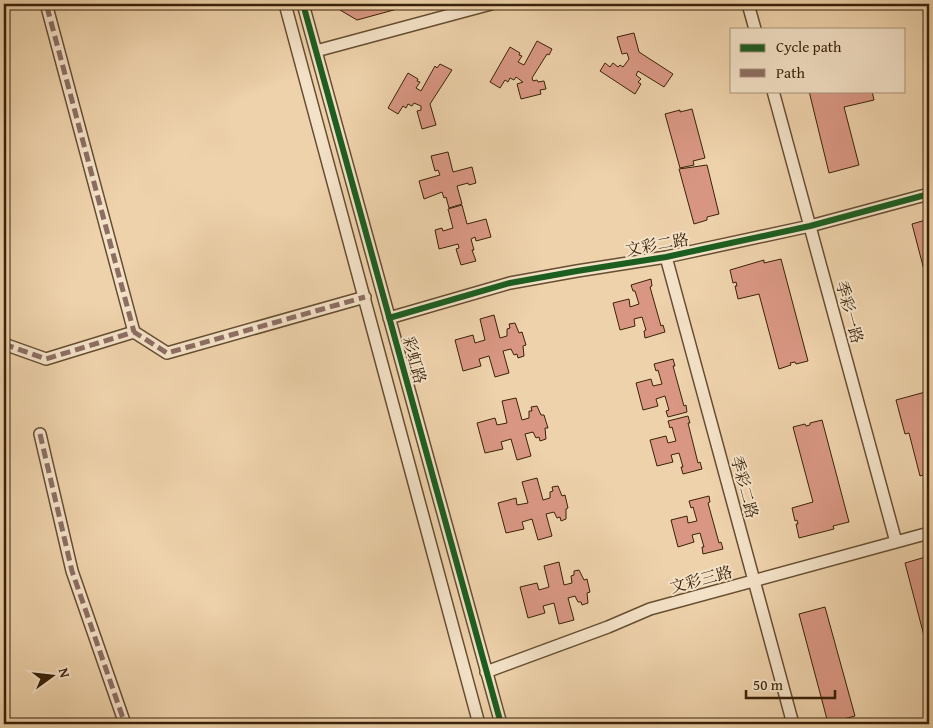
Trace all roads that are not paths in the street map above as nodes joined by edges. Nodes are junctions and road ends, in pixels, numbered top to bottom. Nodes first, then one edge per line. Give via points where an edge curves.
1 (285, 4) edge
2 (303, 4) edge
3 (490, 4) edge
4 (748, 4) edge
5 (47, 7) dead end
6 (755, 28) edge
7 (316, 51) junction
8 (773, 92) edge
9 (929, 194) edge
10 (810, 226) junction
11 (666, 257) junction
12 (365, 297) junction
13 (389, 318) junction
14 (134, 332) junction
15 (4, 344) edge
16 (40, 434) dead end
17 (929, 533) edge
18 (896, 542) junction
19 (754, 582) junction
20 (486, 672) junction
21 (125, 724) edge
22 (479, 724) edge
23 (501, 724) edge
24 (793, 724) edge

1 - 12 street, 彩虹路
2 - 7 street, 彩虹路
3 - 7 street
4 - 6 street
5 - 14 street
7 - 13 street, 彩虹路
8 - 10 street, 季彩一路
9 - 10 street, 文彩二路
10 - 11 street, 文彩二路
10 - 18 street, 季彩一路
11 - 13 street, 文彩二路 via 510,284
11 - 19 street, 季彩二路
12 - 14 street via 167,353
12 - 22 street, 彩虹路
13 - 20 street, 彩虹路
14 - 15 street via 46,359
16 - 21 street via 72,571
17 - 18 street, 文彩三路
18 - 19 street, 文彩三路
19 - 20 street, 文彩三路 via 650,609
19 - 24 street, 季彩二路
20 - 23 street, 彩虹路

